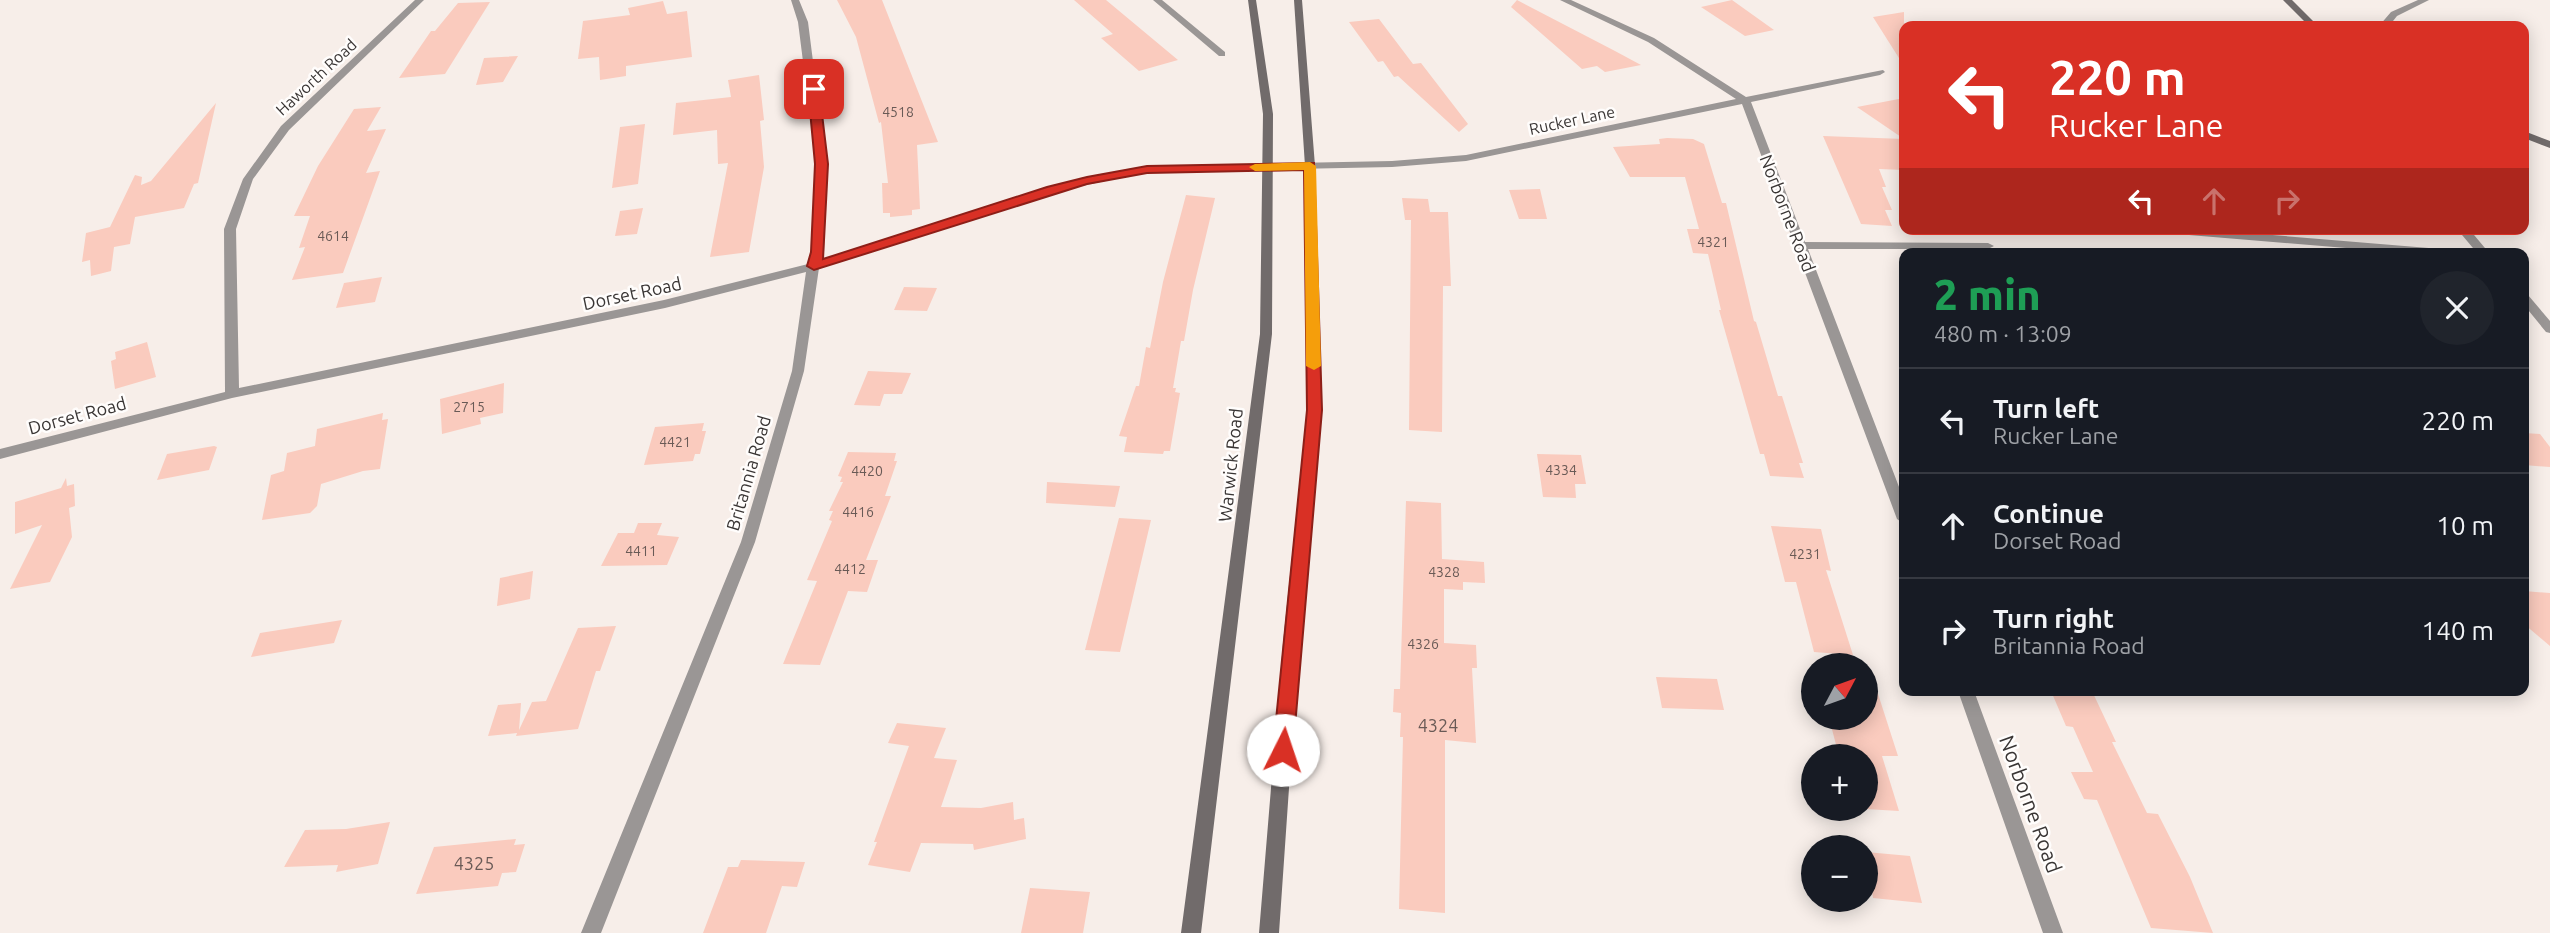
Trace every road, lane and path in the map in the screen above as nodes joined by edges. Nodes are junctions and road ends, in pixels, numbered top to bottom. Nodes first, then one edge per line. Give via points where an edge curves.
1 (420, 0) edge
2 (795, 0) edge
3 (1157, 0) edge
4 (1252, 0) edge
5 (1298, 0) edge
6 (1564, 0) edge
7 (2287, 0) edge
8 (2425, 0) edge
9 (2309, 21) edge
10 (2389, 21) edge
11 (1222, 54) dead end
12 (1880, 72) dead end
13 (1746, 101) junction
14 (2529, 136) edge
15 (2550, 145) edge
16 (1310, 166) junction
17 (1268, 167) junction
18 (2227, 235) edge
19 (1801, 244) junction
20 (1988, 246) dead end
21 (2390, 248) edge
22 (814, 266) junction
23 (2529, 304) edge
24 (2550, 328) edge
25 (232, 394) junction
26 (0, 454) edge
27 (1899, 506) edge
28 (1968, 696) edge
29 (591, 933) edge
30 (1191, 933) edge
31 (1269, 933) edge
32 (2053, 933) edge

1 - 25 street, Haworth Road via 285,128 248,179 230,229
2 - 22 street, Britannia Road via 805,36 821,164
3 - 11 street
4 - 17 main road, Warwick Road via 1268,114
5 - 16 main road
6 - 13 street via 1651,40
7 - 9 main road
8 - 10 street
12 - 13 street, Rucker Lane
13 - 16 street, Rucker Lane via 1466,158
13 - 19 street, Norborne Road
14 - 15 main road
16 - 17 street, Rucker Lane
16 - 31 main road via 1314,410
17 - 22 street, Dorset Road via 1147,169 1087,180
17 - 30 main road, Warwick Road via 1266,334
18 - 21 street
19 - 20 street
19 - 27 street, Norborne Road
22 - 25 street, Dorset Road via 665,304
22 - 29 street, Britannia Road via 798,371 748,542
23 - 24 street
25 - 26 street, Dorset Road
28 - 32 street, Norborne Road

